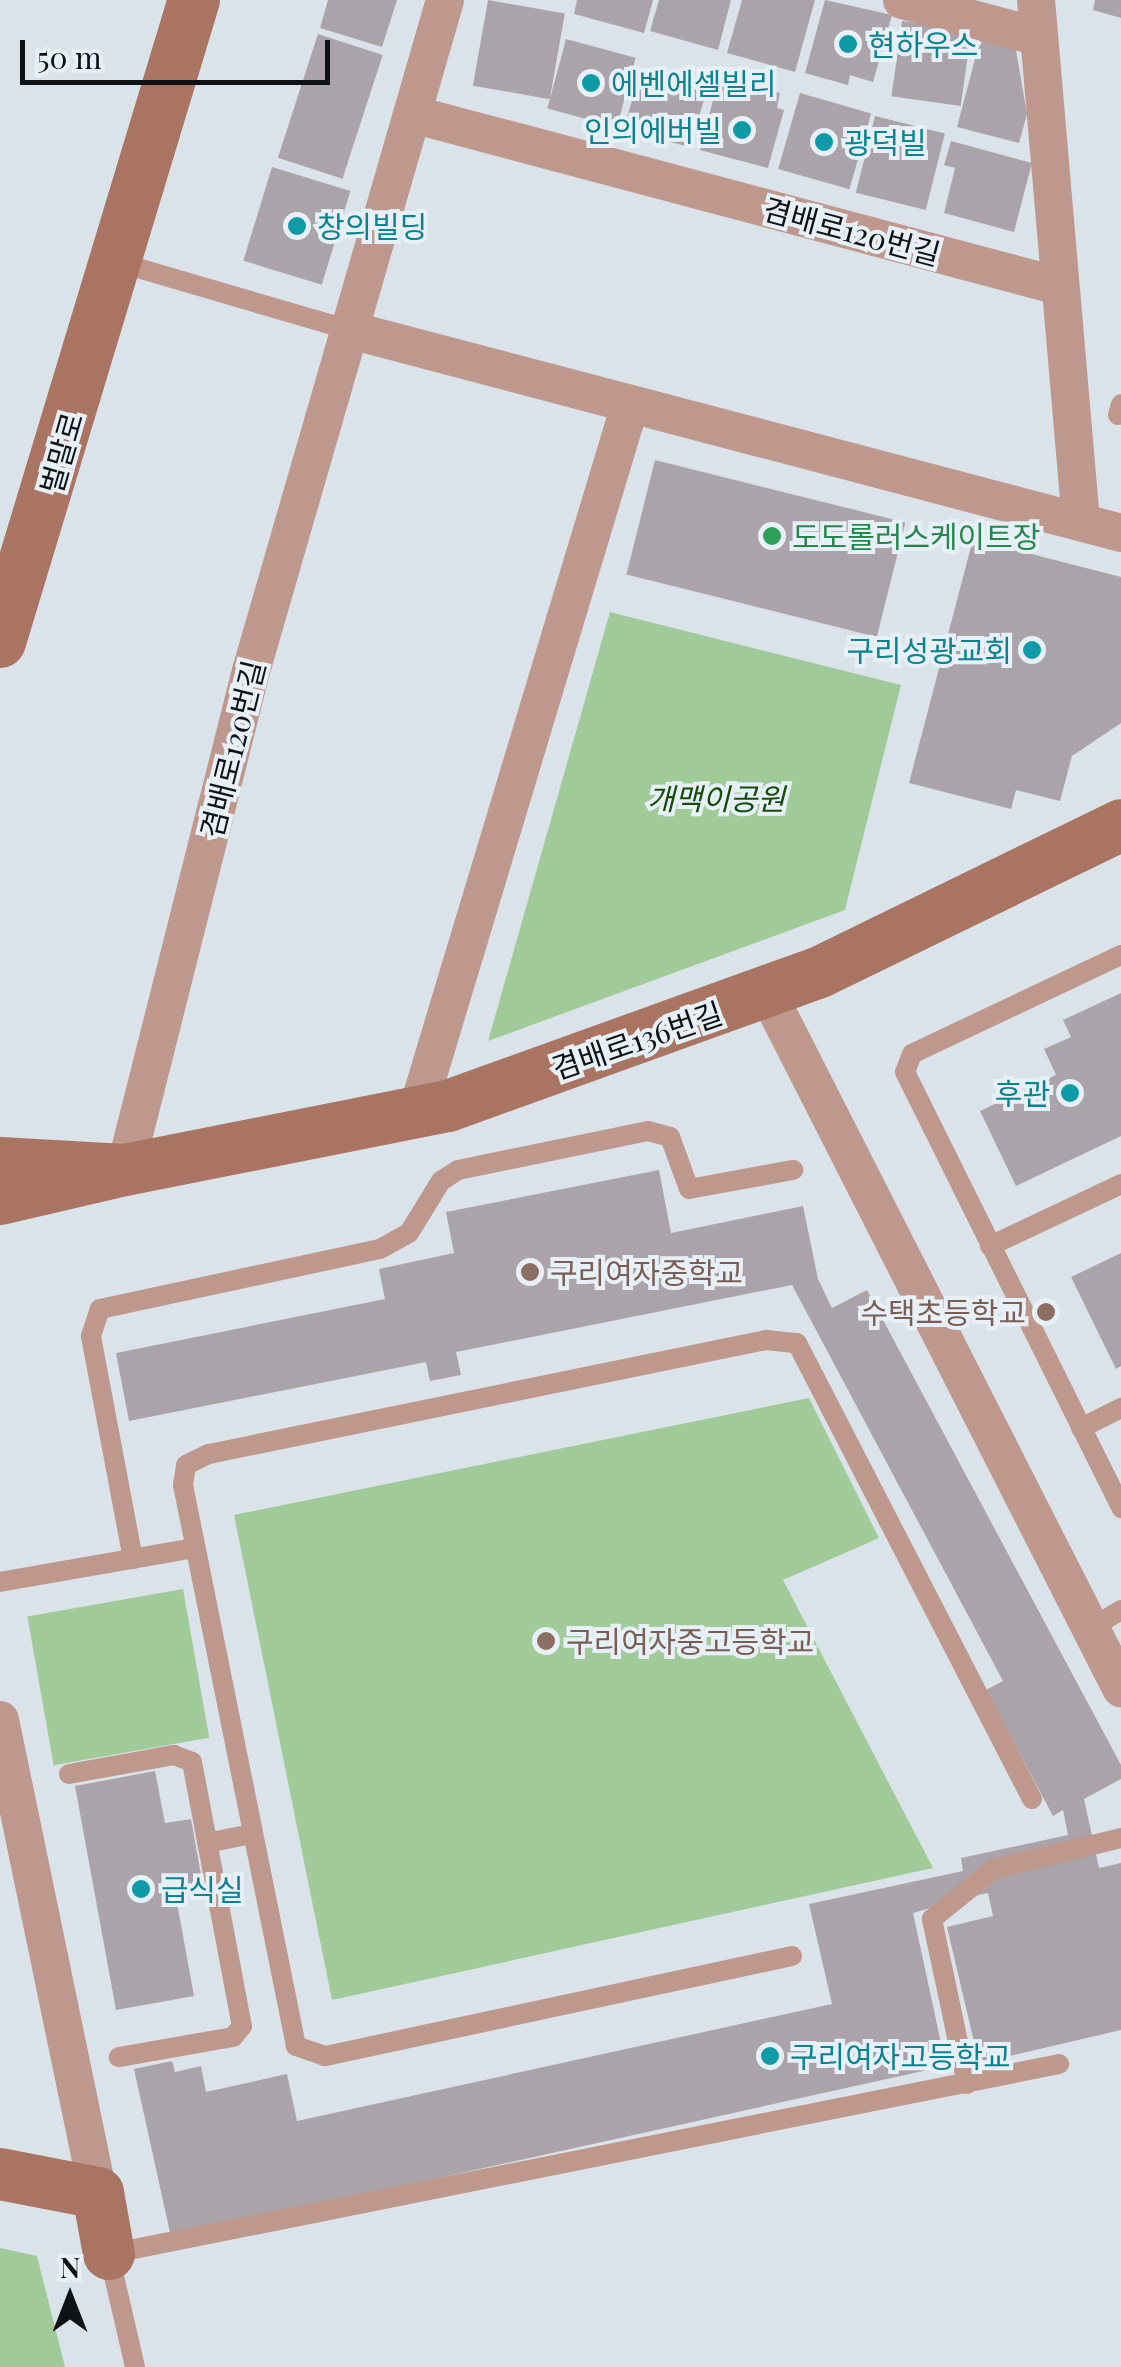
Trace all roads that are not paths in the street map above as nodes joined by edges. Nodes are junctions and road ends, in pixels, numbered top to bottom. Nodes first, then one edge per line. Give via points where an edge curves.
1 (194, 0) edge
2 (445, 0) edge
3 (902, 0) edge
4 (1038, 18) edge
5 (412, 114) junction
6 (116, 262) junction
7 (1059, 286) junction
8 (350, 330) junction
9 (630, 405) junction
10 (1081, 522) junction
11 (1121, 532) edge
12 (16, 545) edge
13 (0, 642) edge
14 (1121, 825) edge
15 (1121, 954) edge
16 (768, 994) junction
17 (416, 1115) junction
18 (0, 1164) edge
19 (125, 1170) junction
20 (793, 1170) dead end
21 (1121, 1184) edge
22 (0, 1200) edge
23 (990, 1246) junction
24 (1121, 1408) edge
25 (1081, 1428) junction
26 (1121, 1508) edge
27 (195, 1548) junction
28 (133, 1558) junction
29 (0, 1582) edge
30 (1106, 1619) edge
31 (1121, 1688) edge
32 (0, 1720) edge
33 (68, 1774) dead end
34 (1032, 1799) dead end
35 (251, 1834) junction
36 (1121, 1838) edge
37 (207, 1843) junction
38 (792, 1956) dead end
39 (119, 2056) dead end
40 (1059, 2064) dead end
41 (966, 2084) junction
42 (0, 2174) edge
43 (98, 2193) junction
44 (109, 2254) junction
45 (134, 2367) edge

1 - 6 street, 벌말로
2 - 5 street, 겸배로120번길
3 - 4 street
4 - 7 street
5 - 7 street, 겸배로120번길
5 - 8 street, 겸배로120번길
6 - 8 lane
6 - 12 street, 벌말로
7 - 10 street
8 - 9 street
8 - 19 street, 겸배로120번길 via 252,671
9 - 10 street
9 - 17 street
10 - 11 street
12 - 13 street, 벌말로
14 - 16 street, 겸배로136번길
15 - 23 lane via 906,1062 908,1081
16 - 17 street, 겸배로136번길
16 - 30 street
17 - 19 street, 겸배로136번길
18 - 19 street
19 - 22 street
20 - 28 lane via 689,1190 666,1132 629,1135 458,1170 441,1180 409,1233 380,1249 100,1309 91,1336
21 - 23 lane
23 - 25 lane
24 - 25 lane
25 - 26 lane
27 - 28 lane
27 - 34 lane via 183,1474 201,1456 786,1340 802,1351
27 - 35 lane
28 - 29 lane
30 - 31 street
32 - 43 street
33 - 37 lane via 188,1757
35 - 37 lane
35 - 38 lane via 291,2035 296,2046 316,2056
36 - 41 lane via 994,1869 932,1920
37 - 39 lane via 240,2033
40 - 41 lane
41 - 44 lane
42 - 43 street
43 - 44 street
44 - 45 lane

